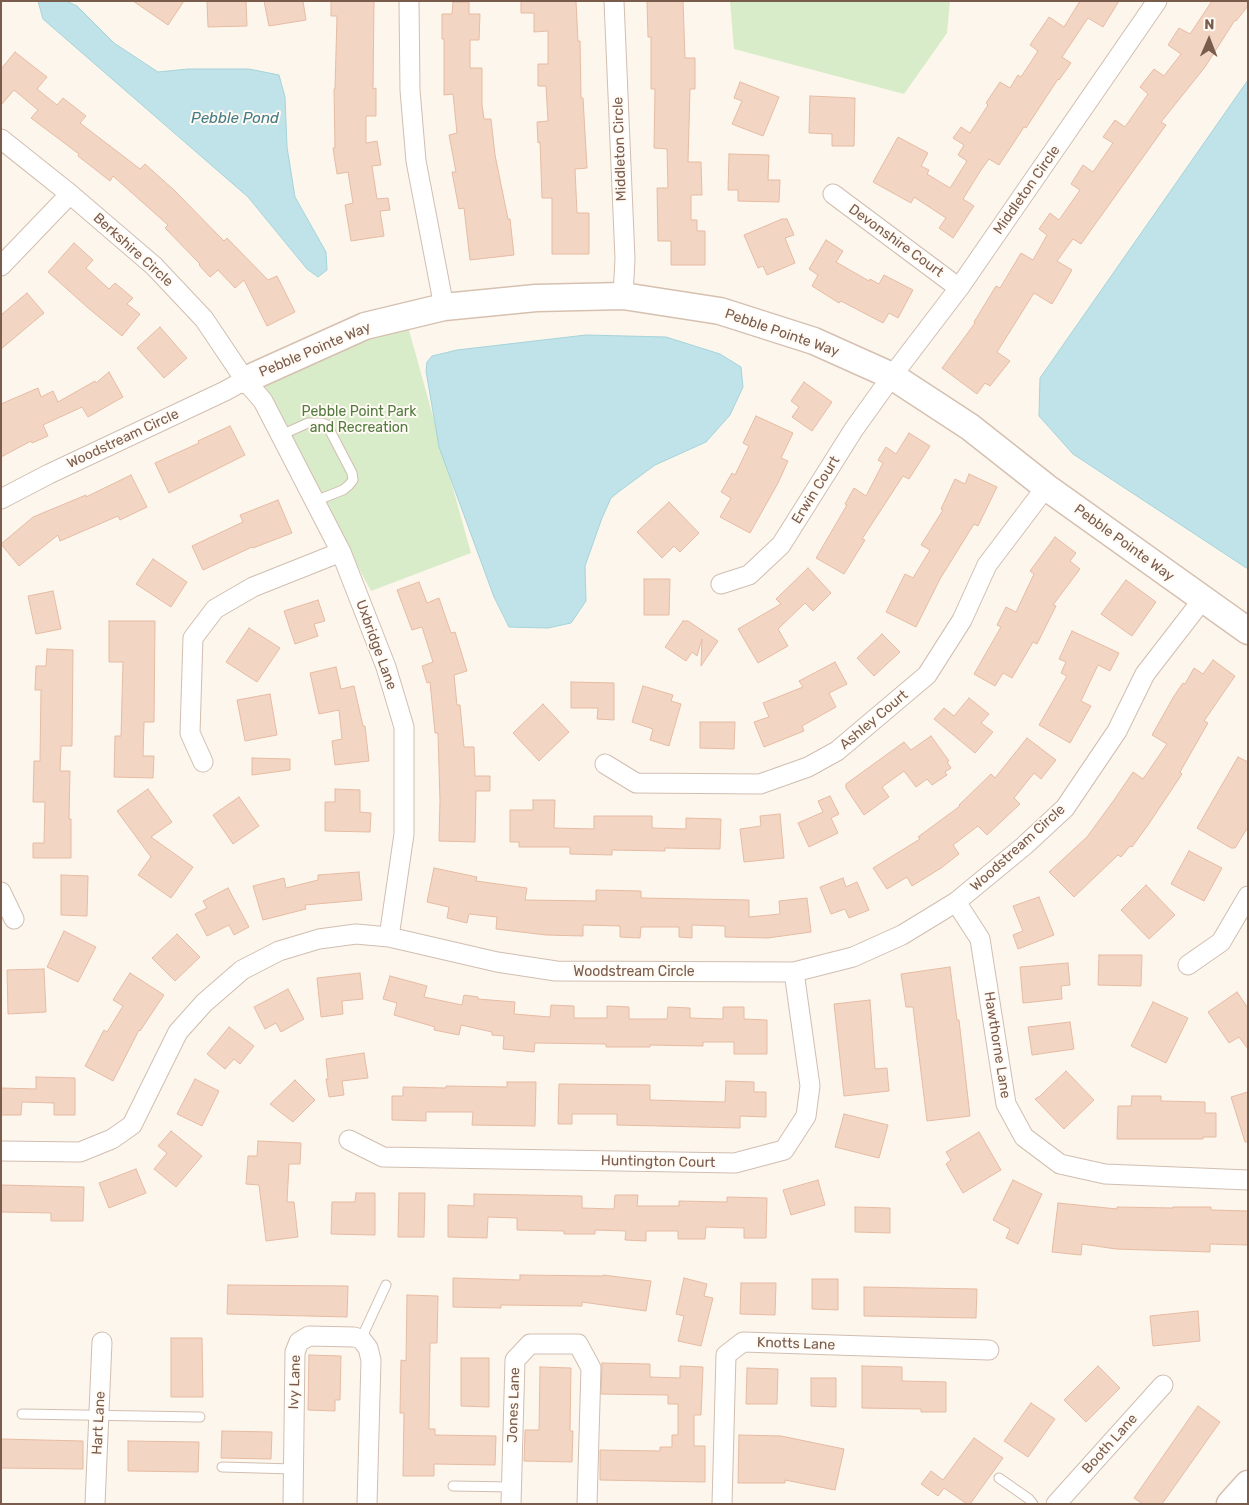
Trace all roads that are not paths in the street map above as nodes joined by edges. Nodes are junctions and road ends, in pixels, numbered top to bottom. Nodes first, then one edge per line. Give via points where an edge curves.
1 (409, 1) edge
2 (614, 1) edge
3 (1157, 1) edge
4 (1, 139) edge
5 (70, 194) junction
6 (833, 194) dead end
7 (1, 266) edge
8 (959, 288) junction
9 (623, 296) junction
10 (444, 307) junction
11 (892, 376) junction
12 (245, 380) junction
13 (281, 435) junction
14 (1046, 488) junction
15 (1, 499) edge
16 (315, 502) junction
17 (341, 552) junction
18 (721, 584) dead end
19 (1203, 599) junction
20 (1248, 631) edge
21 (203, 762) dead end
22 (605, 764) dead end
23 (1, 892) edge
24 (1248, 896) edge
25 (956, 902) junction
26 (14, 919) dead end
27 (389, 937) junction
28 (1188, 965) dead end
29 (794, 972) junction
30 (350, 1140) dead end
31 (1, 1151) edge
32 (1248, 1180) edge
33 (386, 1285) dead end
34 (361, 1338) junction
35 (102, 1342) dead end
36 (989, 1350) dead end
37 (1163, 1385) dead end
38 (22, 1414) dead end
39 (99, 1415) junction
40 (200, 1417) dead end
41 (222, 1467) dead end
42 (293, 1469) junction
43 (999, 1478) dead end
44 (1248, 1484) edge
45 (453, 1486) dead end
46 (511, 1495) edge
47 (95, 1504) edge
48 (293, 1504) edge
49 (367, 1504) edge
50 (587, 1504) edge
51 (722, 1504) edge
52 (1033, 1504) edge
53 (1056, 1504) edge
54 (1230, 1504) edge

1 - 10 street via 410,90 416,161
2 - 9 street, Middleton Circle via 625,259
3 - 8 street, Middleton Circle
4 - 5 street, Berkshire Circle
5 - 7 street
5 - 12 street, Berkshire Circle via 154,266 204,319
6 - 8 street, Devonshire Court
8 - 11 street, Middleton Circle
9 - 10 street, Pebble Pointe Way via 536,298
9 - 11 street, Pebble Pointe Way via 720,311 814,340
10 - 12 street, Pebble Pointe Way via 365,326
11 - 14 street, Pebble Pointe Way via 970,428
11 - 18 street, Erwin Court via 854,429 781,545 749,575
12 - 13 street, Uxbridge Lane via 263,401
12 - 15 street, Woodstream Circle
13 - 16 street, Uxbridge Lane
13 - 16 lane via 308,422 322,422 327,425 352,473 353,480 343,490
14 - 19 street, Pebble Pointe Way
14 - 22 street, Ashley Court via 987,565 962,620 927,676 837,751 808,767 760,784 636,783
16 - 17 street, Uxbridge Lane
17 - 21 street via 253,587 215,609 192,638 190,733
17 - 27 street, Uxbridge Lane via 386,667 404,727 404,834
19 - 20 street, Pebble Pointe Way
19 - 25 street, Woodstream Circle via 1145,674 1117,731 1065,808
23 - 26 street
24 - 28 street via 1221,942
25 - 29 street, Woodstream Circle via 902,935 853,957
25 - 32 street, Hawthorne Lane via 980,939 1006,1104 1024,1137 1060,1164 1105,1174
27 - 29 street, Woodstream Circle via 498,962 556,971
27 - 31 street, Woodstream Circle via 356,934 319,939 279,951 242,970 204,1003 178,1032 132,1125 112,1139 80,1152
29 - 30 street, Huntington Court via 810,1086 806,1116 784,1150 735,1164 393,1158 383,1157
33 - 34 lane
34 - 42 street, Ivy Lane via 309,1336 300,1342 295,1352
34 - 49 street via 371,1360
35 - 39 street, Hart Lane
36 - 51 street, Knotts Lane via 743,1342 726,1355
37 - 53 street, Booth Lane
38 - 39 lane
39 - 40 lane
39 - 47 street, Hart Lane
41 - 42 lane
42 - 48 street, Ivy Lane
43 - 52 lane
44 - 54 street
45 - 46 lane
46 - 50 street, Jones Lane via 515,1360 530,1344 578,1344 591,1368

